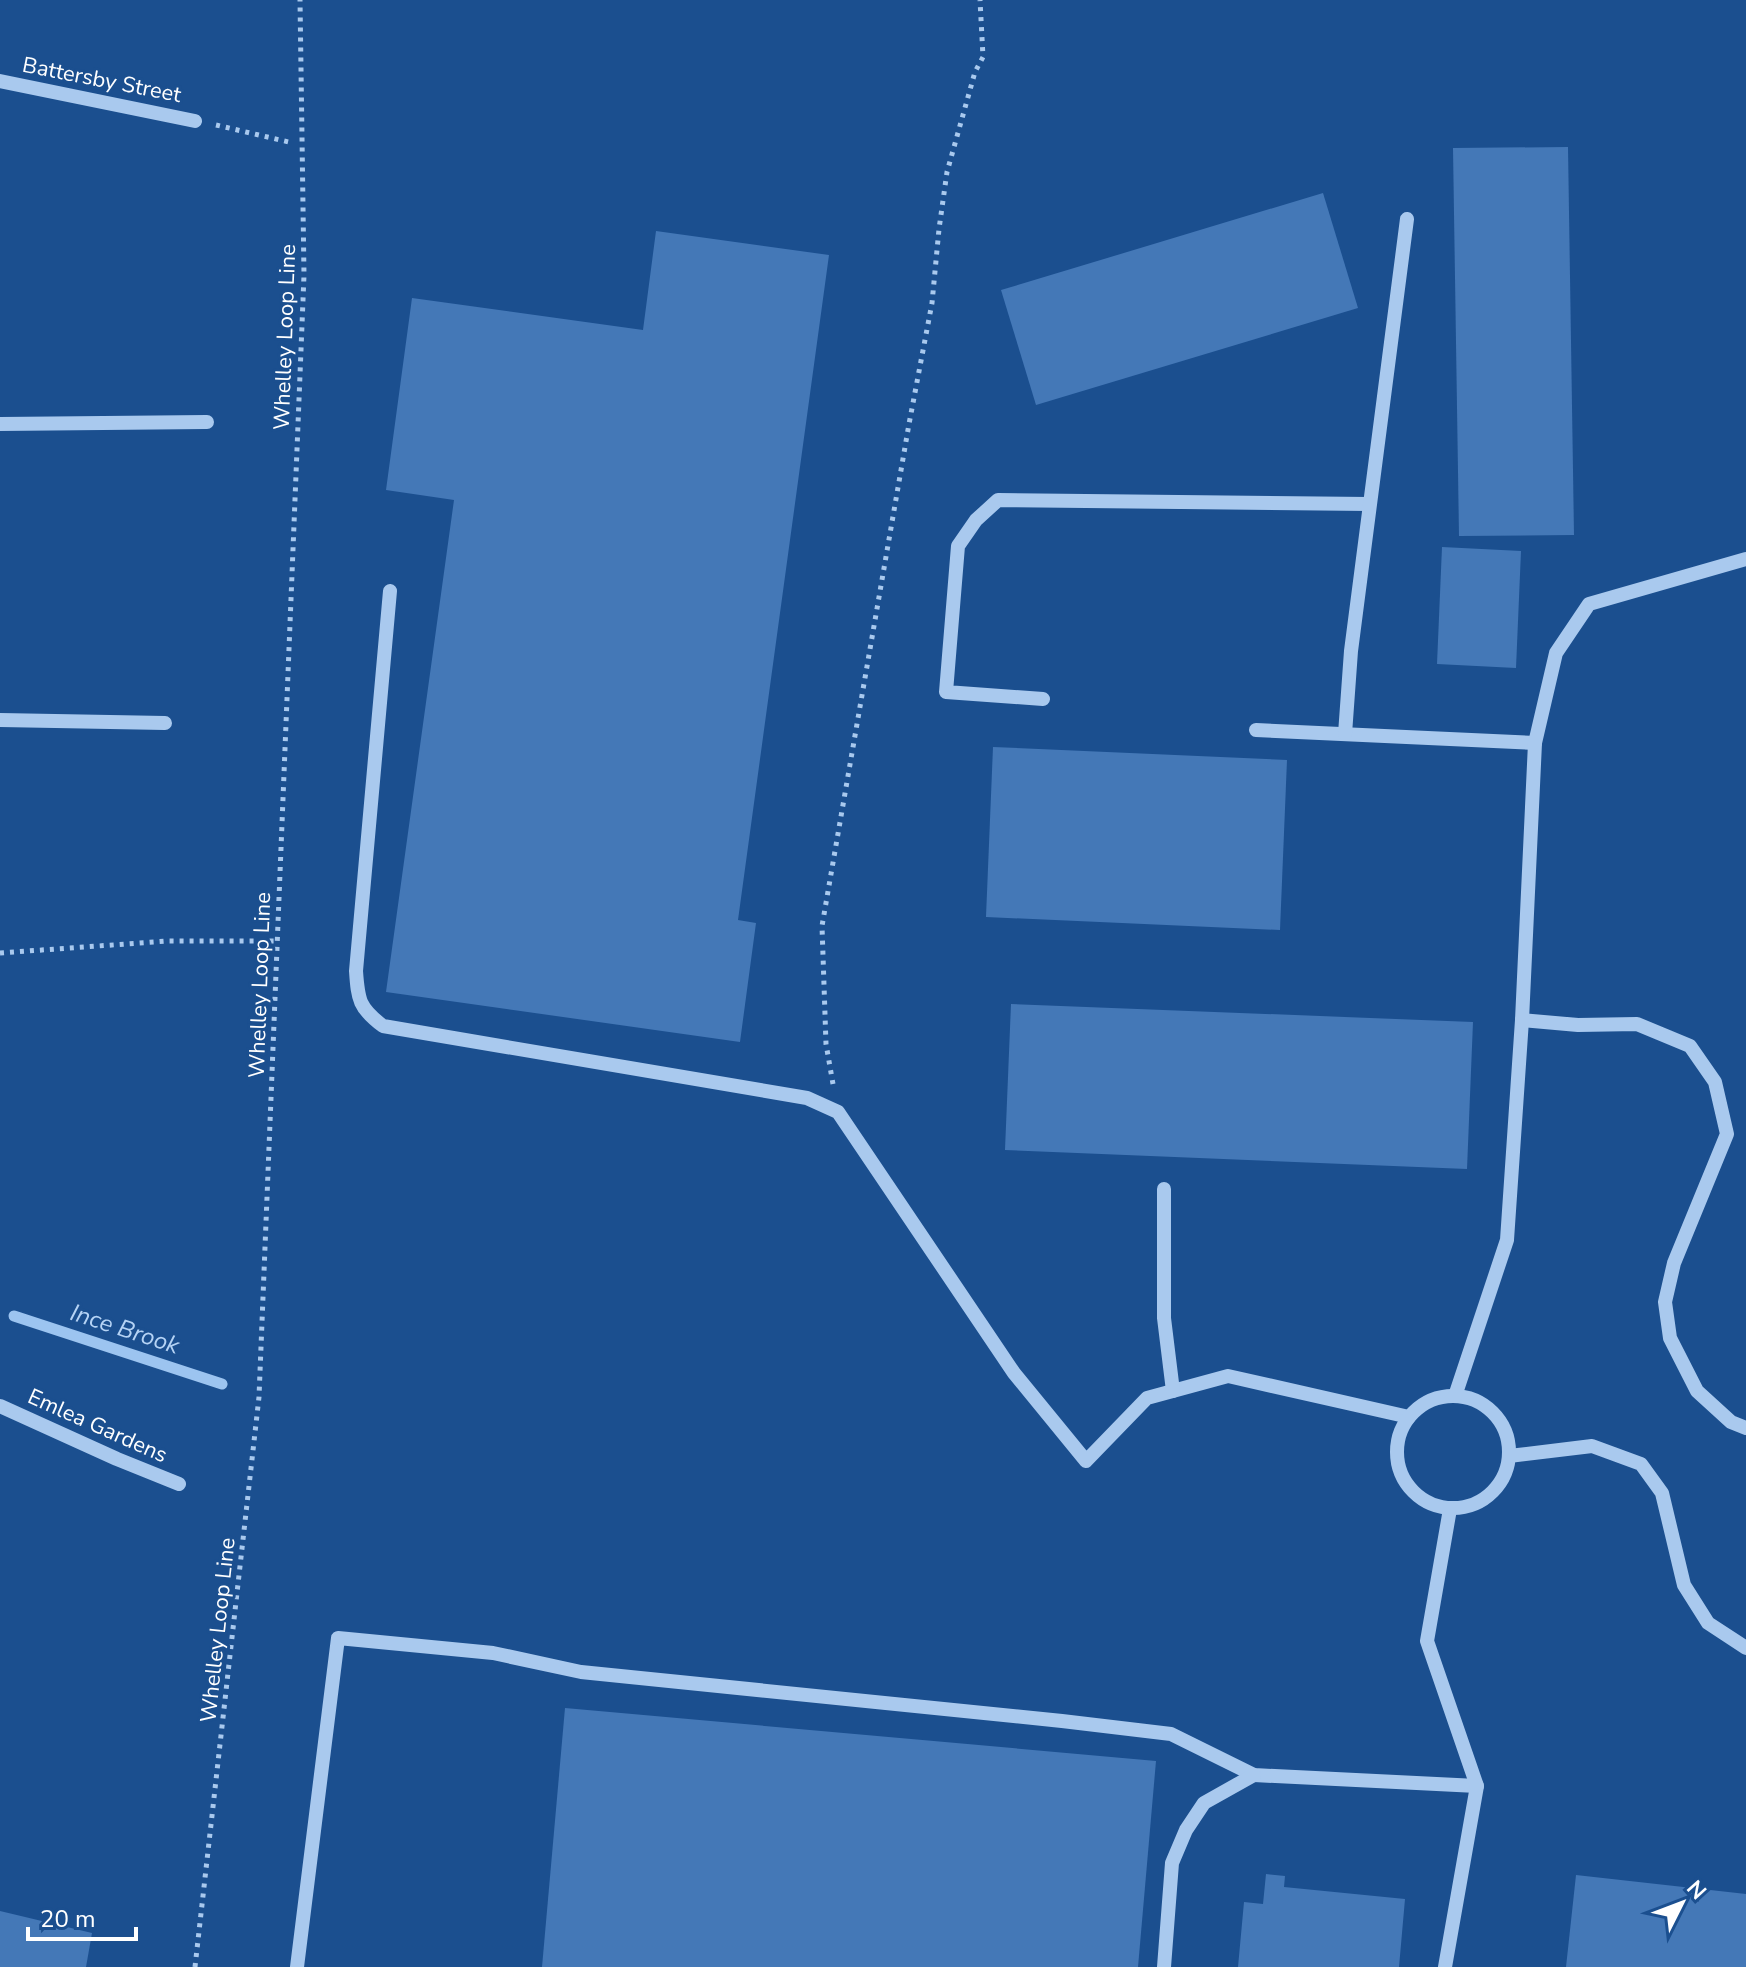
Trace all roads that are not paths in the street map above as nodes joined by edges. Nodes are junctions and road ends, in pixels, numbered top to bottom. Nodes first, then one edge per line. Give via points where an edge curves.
1 (0, 81) edge
2 (195, 121) road end
3 (1407, 219) dead end
4 (207, 422) dead end
5 (0, 424) edge
6 (1369, 504) junction
7 (1746, 559) edge
8 (390, 591) dead end
9 (1043, 699) dead end
10 (0, 720) edge
11 (165, 723) dead end
12 (1256, 730) dead end
13 (1345, 734) junction
14 (1535, 743) junction
15 (1522, 1020) junction
16 (1164, 1189) dead end
17 (1173, 1391) junction
18 (1455, 1396) junction
19 (0, 1406) edge
20 (1409, 1417) junction
21 (1746, 1428) edge
22 (1509, 1456) junction
23 (179, 1484) dead end
24 (1450, 1509) junction
25 (1746, 1648) edge
26 (1254, 1775) junction
27 (1477, 1786) junction
28 (297, 1967) edge
29 (1164, 1967) edge
30 (1445, 1967) edge

1 - 2 street, Battersby Street
3 - 6 street
4 - 5 street
6 - 9 street via 998,500 958,546 946,692
6 - 13 street
7 - 14 street via 1589,604 1556,653
8 - 17 street via 356,971 366,1013 383,1026 807,1098 838,1112 1014,1373 1086,1461 1147,1398
10 - 11 street
12 - 13 street
13 - 14 street
14 - 15 street
15 - 18 street via 1507,1240
15 - 21 street via 1637,1024 1690,1046 1715,1082 1727,1134 1674,1263 1665,1302 1670,1338 1697,1391 1731,1422
16 - 17 street via 1164,1318
17 - 20 street via 1228,1376
18 - 20 street via 1422,1405
18 - 22 street via 1473,1399 1500,1421
19 - 23 street, Emlea Gardens
20 - 24 street via 1396,1449 1405,1483 1432,1505
22 - 24 street via 1497,1488 1484,1500
22 - 25 street via 1592,1446 1641,1464 1662,1493 1684,1585 1708,1623
24 - 27 street via 1427,1641
26 - 27 street
26 - 28 street via 1171,1734 581,1672 493,1653 338,1638
26 - 29 street via 1204,1803 1186,1830 1172,1863
27 - 30 street

